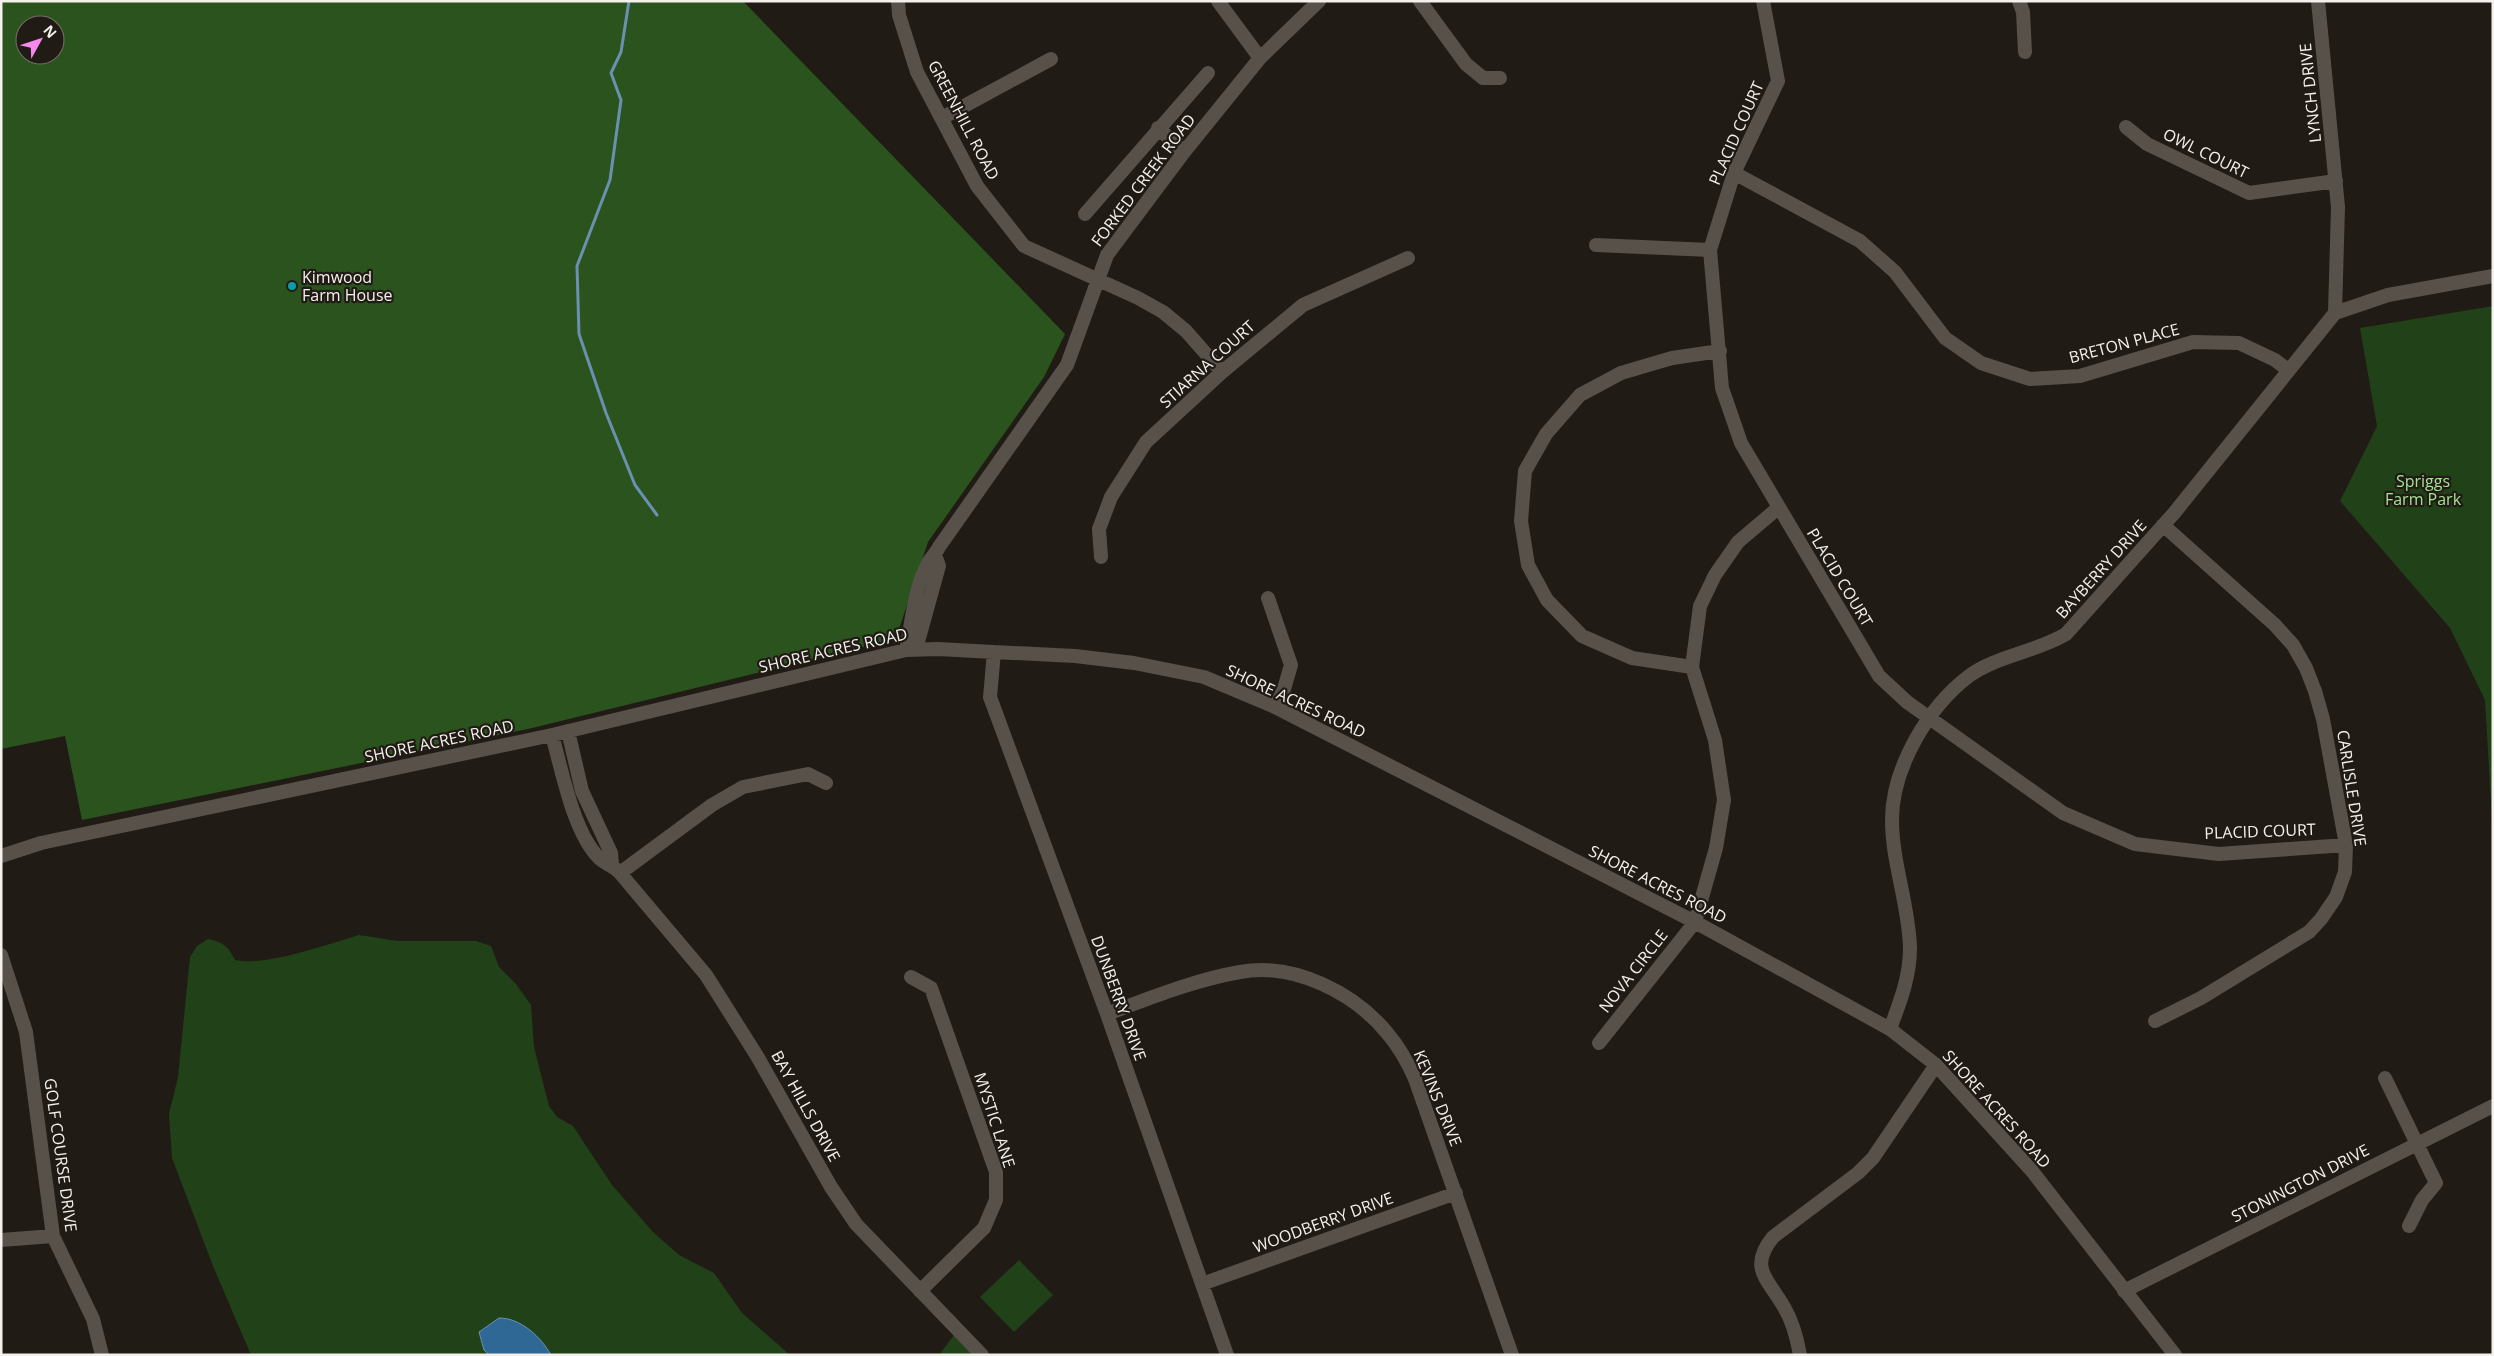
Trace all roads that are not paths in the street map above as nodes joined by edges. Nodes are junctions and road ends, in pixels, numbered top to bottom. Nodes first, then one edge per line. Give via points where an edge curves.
1 (898, 1) edge
2 (1218, 1) edge
3 (1319, 1) edge
4 (1420, 1) edge
5 (1763, 1) edge
6 (2019, 1) edge
7 (2318, 1) edge
8 (2025, 52) dead end
9 (1260, 58) junction
10 (1051, 59) dead end
11 (1208, 73) dead end
12 (1500, 78) dead end
13 (942, 118) junction
14 (2126, 127) dead end
15 (1158, 128) junction
16 (1184, 152) junction
17 (1734, 173) junction
18 (2336, 181) junction
19 (1085, 214) dead end
20 (1596, 245) dead end
21 (1710, 250) junction
22 (1408, 258) dead end
23 (2493, 276) edge
24 (1098, 280) junction
25 (2336, 313) junction
26 (1720, 351) junction
27 (2288, 370) junction
28 (1222, 372) junction
29 (1778, 508) junction
30 (2163, 525) junction
31 (1101, 557) dead end
32 (1268, 598) dead end
33 (911, 650) junction
34 (994, 652) junction
35 (1692, 667) junction
36 (1275, 707) junction
37 (1930, 718) junction
38 (568, 731) junction
39 (552, 735) junction
40 (826, 782) dead end
41 (2346, 844) junction
42 (1, 856) edge
43 (616, 869) junction
44 (1695, 922) junction
45 (1, 955) edge
46 (911, 977) dead end
47 (1106, 1014) junction
48 (2155, 1021) dead end
49 (1890, 1029) junction
50 (1600, 1043) dead end
51 (1936, 1065) junction
52 (2385, 1078) dead end
53 (2493, 1106) edge
54 (2417, 1144) junction
55 (1456, 1192) junction
56 (2409, 1226) dead end
57 (53, 1236) junction
58 (1, 1240) edge
59 (1202, 1284) junction
60 (920, 1291) junction
61 (2124, 1291) junction
62 (102, 1355) edge
63 (982, 1355) edge
64 (1227, 1355) edge
65 (1512, 1355) edge
66 (1800, 1355) edge
67 (2175, 1355) edge

1 - 13 street, GREENHILL ROAD via 899,15 917,72
2 - 9 street
3 - 9 street, FORKED CREEK ROAD
4 - 12 street via 1466,64 1483,78
5 - 17 street, PLACID COURT via 1778,81
6 - 8 street via 2023,12
7 - 18 street, LYNCH DRIVE
9 - 16 street, FORKED CREEK ROAD
10 - 13 street
11 - 15 street
13 - 24 street, GREENHILL ROAD via 976,186 1024,246
14 - 18 street, OWL COURT via 2148,144 2249,193
15 - 16 street
15 - 19 street
16 - 24 street, FORKED CREEK ROAD via 1107,255
17 - 21 street, PLACID COURT
17 - 27 street, BRETON PLACE via 1860,241 1894,272 1945,338 1981,363 2030,379 2080,376 2192,342 2239,343
18 - 25 street
20 - 21 street
21 - 26 street, PLACID COURT
22 - 28 street, STIARNA COURT via 1303,305
23 - 25 street, BAYBERRY DRIVE via 2388,294
24 - 28 street, GREENHILL ROAD via 1162,312 1186,331
24 - 33 street, FORKED CREEK ROAD via 1067,365 928,562 917,596
25 - 27 street, BAYBERRY DRIVE
26 - 29 street, PLACID COURT via 1722,388 1741,443
26 - 35 street via 1672,358 1622,374 1580,395 1546,434 1525,471 1521,521 1528,565 1547,600 1582,636 1632,658
27 - 30 street, BAYBERRY DRIVE
28 - 31 street, STIARNA COURT via 1146,442 1111,498 1099,529
29 - 35 street via 1738,542 1715,575 1700,606
29 - 37 street, PLACID COURT via 1878,676
30 - 37 street, BAYBERRY DRIVE via 2066,634 2052,643 1971,675 1958,685
30 - 41 street, CARLISLE DRIVE via 2293,644 2318,700
32 - 36 street via 1291,665
33 - 34 street, SHORE ACRES ROAD
33 - 38 street, SHORE ACRES ROAD
34 - 36 street, SHORE ACRES ROAD via 1076,656 1164,668 1204,677
34 - 47 street, DUNBERRY DRIVE via 990,697
35 - 44 street via 1715,740 1724,800 1716,848
36 - 44 street, SHORE ACRES ROAD
37 - 41 street, PLACID COURT via 2064,813 2135,844 2219,854
37 - 49 street, BAYBERRY DRIVE via 1908,757 1894,798 1894,839 1910,949 1905,991
38 - 39 street, SHORE ACRES ROAD
38 - 43 street, BAY HILLS DRIVE via 582,791
39 - 42 street, SHORE ACRES ROAD via 41,843
39 - 43 street, BAY HILLS DRIVE via 571,806 584,836 599,859
40 - 43 street via 808,774 743,787
41 - 48 street, CARLISLE DRIVE via 2345,872 2336,897 2309,932 2201,998
43 - 60 street, BAY HILLS DRIVE via 706,975 856,1224
44 - 49 street, SHORE ACRES ROAD
44 - 50 street, NOVA CIRCLE
45 - 57 street, GOLF COURSE DRIVE via 26,1032
46 - 60 street, MYSTIC LANE via 931,988 996,1172 996,1200 984,1228
47 - 55 street, KEVINS DRIVE via 1187,985 1242,971 1286,973 1312,980 1338,993 1373,1017 1404,1055
47 - 59 street, DUNBERRY DRIVE
49 - 51 street, SHORE ACRES ROAD
51 - 61 street, SHORE ACRES ROAD via 2032,1171
51 - 66 street via 1873,1158 1773,1237 1763,1249 1760,1261 1764,1274 1792,1323
52 - 54 street
53 - 54 street, STONINGTON DRIVE
54 - 56 street via 2436,1183 2422,1200
54 - 61 street, STONINGTON DRIVE
55 - 59 street, WOODBERRY DRIVE
55 - 65 street, KEVINS DRIVE
57 - 58 street
57 - 62 street, GOLF COURSE DRIVE via 93,1319
59 - 64 street, DUNBERRY DRIVE
60 - 63 street, BAY HILLS DRIVE
61 - 67 street, SHORE ACRES ROAD

